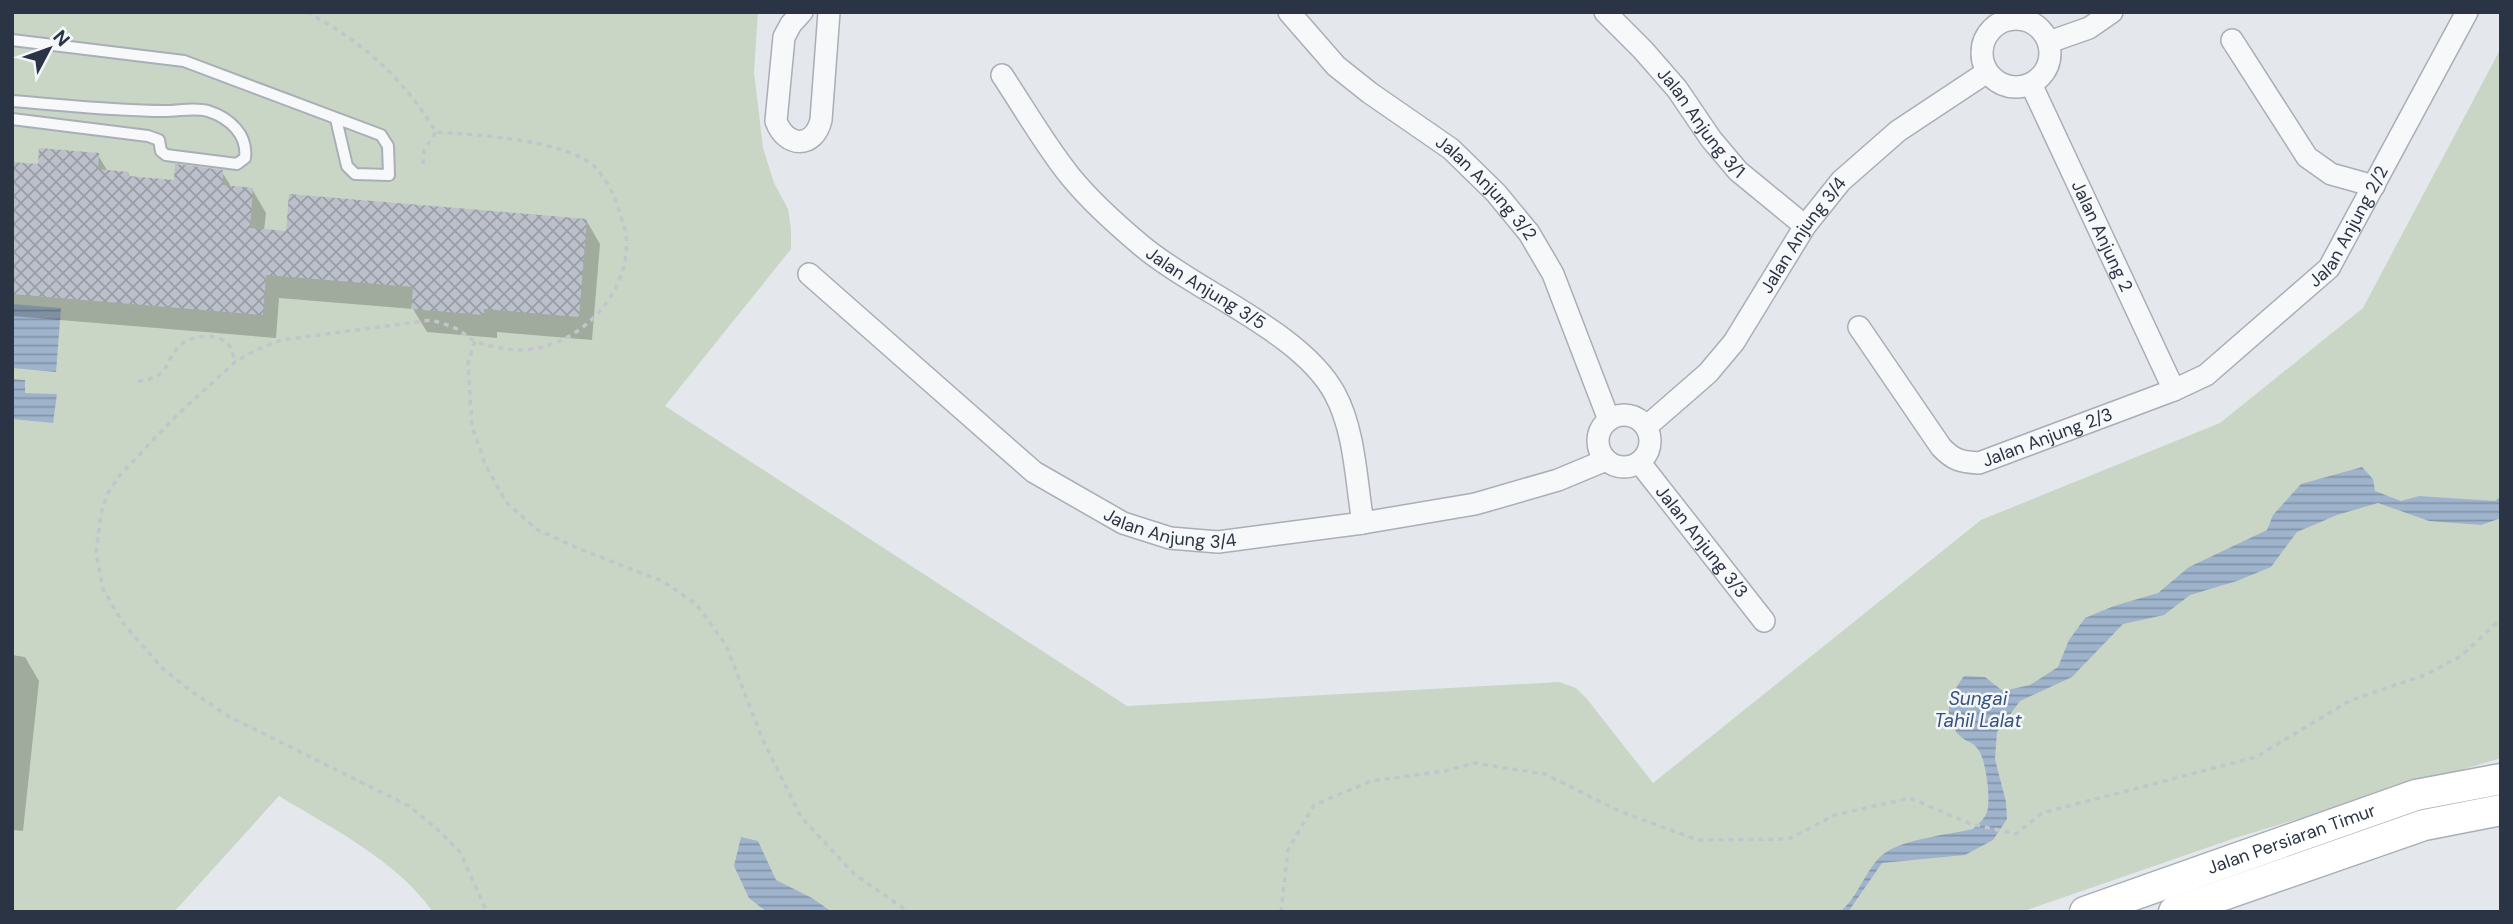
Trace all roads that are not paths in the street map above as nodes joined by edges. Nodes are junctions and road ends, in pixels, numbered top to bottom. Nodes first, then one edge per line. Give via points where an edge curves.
1 (802, 12) edge
2 (829, 12) edge
3 (1289, 12) edge
4 (1605, 12) edge
5 (2112, 12) edge
6 (2467, 12) edge
7 (1998, 17) edge
8 (12, 40) edge
9 (2232, 40) dead end
10 (2049, 42) junction
11 (1987, 72) junction
12 (1002, 75) dead end
13 (2031, 84) junction
14 (12, 101) edge
15 (12, 119) edge
16 (336, 119) junction
17 (2374, 186) junction
18 (1805, 226) junction
19 (808, 274) dead end
20 (1859, 327) dead end
21 (2174, 390) junction
22 (1609, 419) junction
23 (1646, 426) junction
24 (1606, 460) junction
25 (1640, 463) junction
26 (1363, 523) junction
27 (1763, 621) dead end
28 (2501, 779) edge
29 (2501, 810) edge
30 (2085, 912) edge
31 (2174, 912) edge

1 - 2 street via 784,37 776,121 780,132 798,142 815,135 821,120
3 - 22 street, Jalan Anjung 3/2 via 1336,66 1451,149 1496,192 1529,233 1553,274
4 - 18 street, Jalan Anjung 3/1 via 1677,89 1738,171
5 - 10 street via 2089,28
6 - 17 street, Jalan Anjung 2/2
7 - 10 street via 2029,21
7 - 11 street via 1983,44
8 - 16 lane via 184,61
9 - 17 street via 2307,157 2331,174
10 - 13 street via 2048,67
11 - 13 street via 2007,86
11 - 18 street, Jalan Anjung 3/4 via 1898,131 1842,181
12 - 26 street, Jalan Anjung 3/5 via 1069,176 1109,217 1145,248 1285,340 1312,363 1334,392 1347,421
13 - 21 street, Jalan Anjung 2
14 - 15 lane via 207,111 240,132 245,158 237,164 166,155 159,140 148,136
16 - 16 lane via 381,135 388,146 389,175 355,174 347,166
17 - 21 street, Jalan Anjung 2/2 via 2329,268 2206,374
18 - 23 street, Jalan Anjung 3/4 via 1734,342 1708,373
19 - 26 street, Jalan Anjung 3/4 via 1034,472 1123,523 1170,538 1218,542
20 - 21 street, Jalan Anjung 2/3 via 1941,447 1952,459 1965,463 1979,463
22 - 23 street via 1629,416
22 - 24 street via 1598,444
23 - 25 street via 1649,450
24 - 25 street via 1623,468
24 - 26 street, Jalan Anjung 3/4 via 1558,480 1475,504
25 - 27 street, Jalan Anjung 3/3
28 - 30 street, Jalan Persiaran Timur via 2416,795
29 - 31 street, Jalan Persiaran Timur via 2424,825

